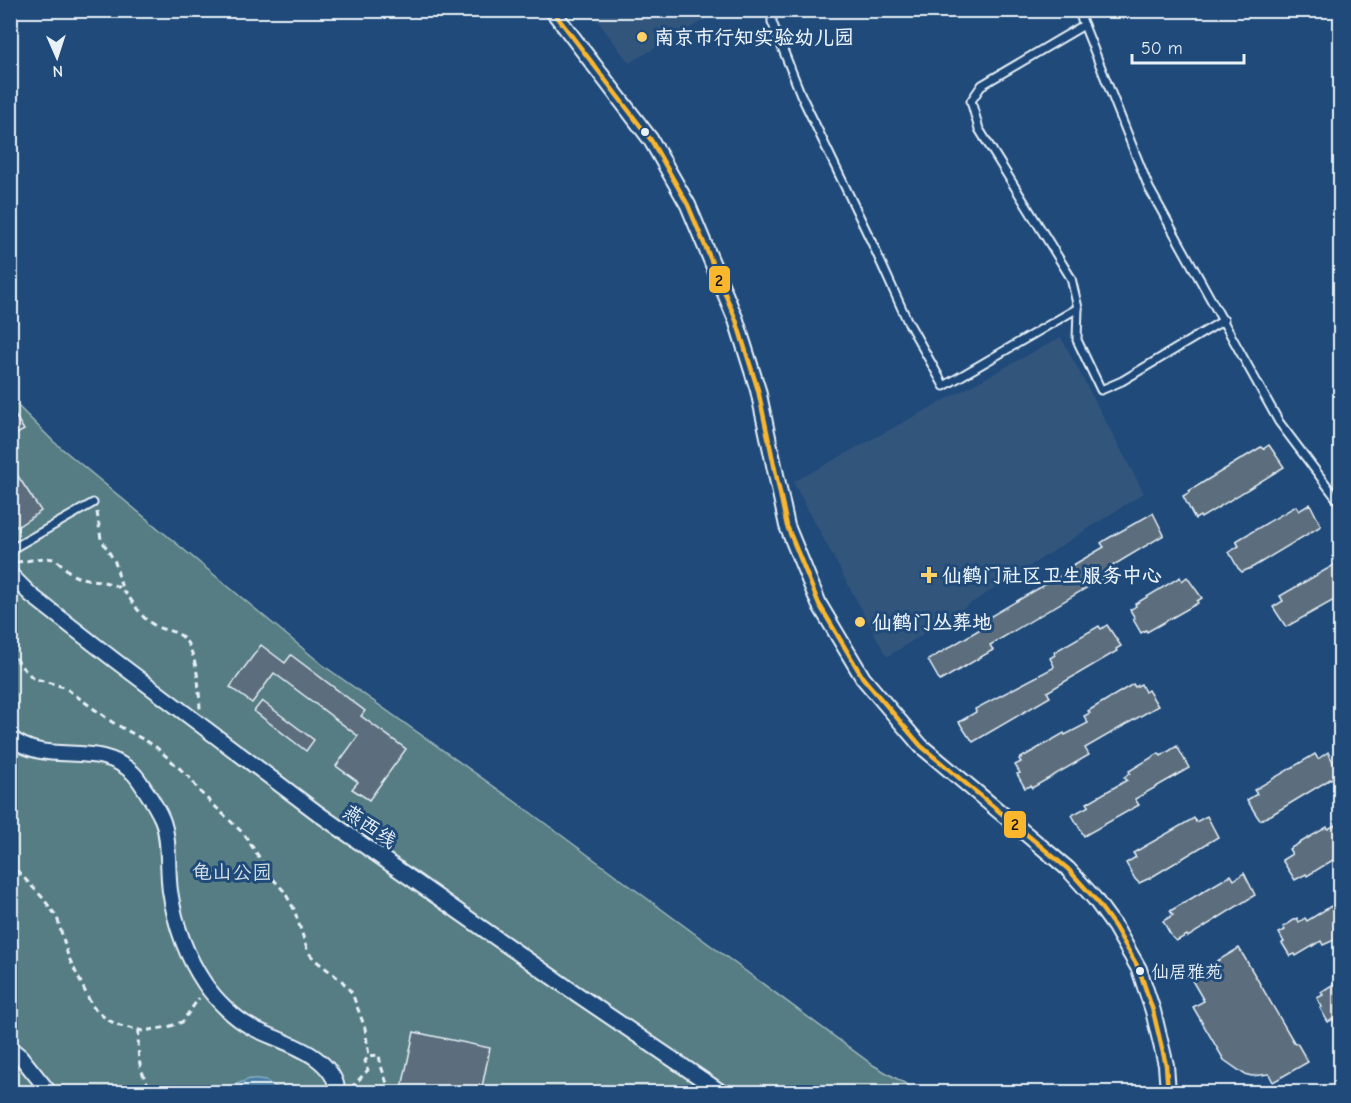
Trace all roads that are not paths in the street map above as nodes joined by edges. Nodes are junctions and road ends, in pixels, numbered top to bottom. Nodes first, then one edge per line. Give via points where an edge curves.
1 (552, 10) edge
2 (772, 10) edge
3 (1078, 10) edge
4 (1084, 25) junction
5 (1078, 308) junction
6 (1224, 320) junction
7 (93, 503) road end
8 (1341, 503) edge
9 (10, 550) edge
10 (10, 574) edge
11 (10, 737) edge
12 (10, 1048) edge
13 (49, 1092) edge
14 (338, 1092) edge
15 (721, 1092) edge
16 (1168, 1092) edge

1 - 16 street via 651,140 688,205 736,320 758,390 787,526 819,604 863,678 921,746 1068,869 1115,927 1139,969 1154,1011
2 - 5 lane via 772,22 801,95 907,320 944,386
3 - 4 lane
4 - 5 lane via 982,85 971,101 979,129 1071,278
4 - 6 lane via 1149,188
5 - 6 lane via 1077,340 1101,390
6 - 8 lane via 1279,422
7 - 9 lane
10 - 15 street, 燕西线 via 31,595 329,821
11 - 14 street via 35,751 101,755 134,774 163,821 179,933 206,987 229,1012 250,1027 314,1057 326,1068
12 - 13 street

